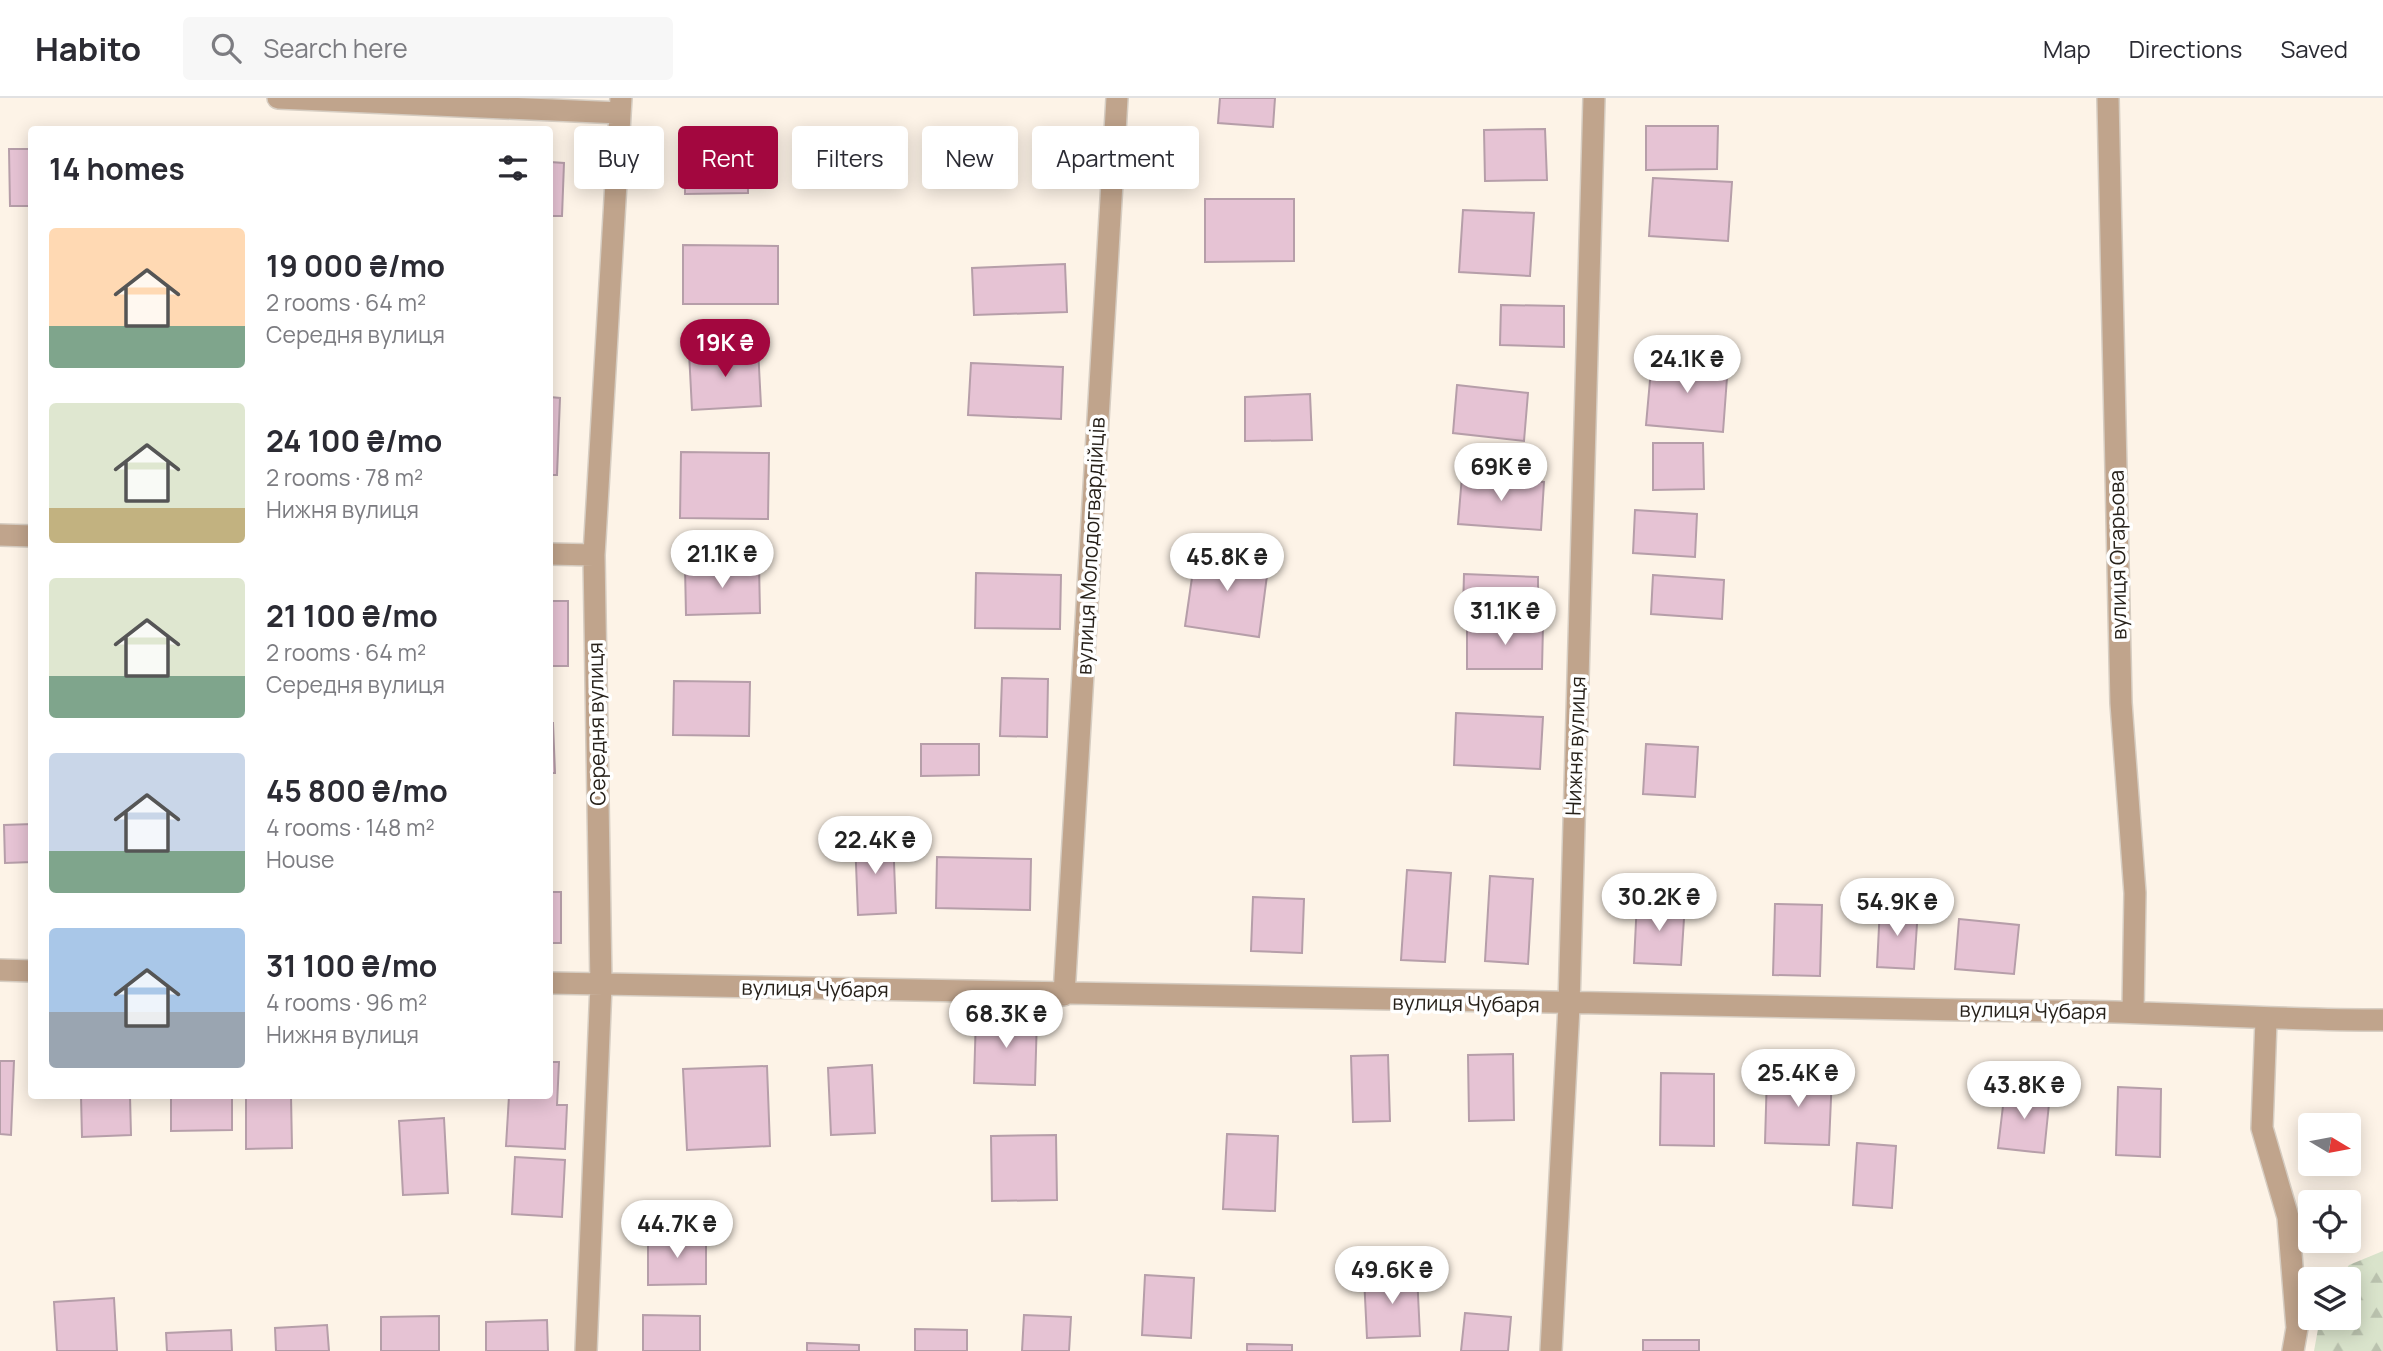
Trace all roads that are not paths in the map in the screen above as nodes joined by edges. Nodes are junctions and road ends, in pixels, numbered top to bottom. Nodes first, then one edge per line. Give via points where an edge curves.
1 (278, 98) edge
2 (1118, 98) edge
3 (1594, 98) edge
4 (2108, 98) edge
5 (620, 106) edge
6 (0, 535) edge
7 (28, 536) edge
8 (553, 554) edge
9 (594, 555) junction
10 (0, 970) edge
11 (28, 971) edge
12 (553, 984) edge
13 (601, 985) junction
14 (1064, 995) junction
15 (1569, 1006) junction
16 (2133, 1012) junction
17 (2266, 1020) junction
18 (2383, 1020) edge
19 (586, 1351) edge
20 (1551, 1351) edge
21 (2293, 1351) edge

1 - 5 street
2 - 14 street, вулиця Молодогвардійців
3 - 15 street, Нижня вулиця
4 - 16 street, вулиця Огарьова via 2121,703 2135,893
5 - 9 street, Середня вулиця
6 - 7 street
8 - 9 street
9 - 13 street, Середня вулиця
10 - 11 street
12 - 13 street, вулиця Чубаря
13 - 14 street, вулиця Чубаря
13 - 19 street, Середня вулиця
14 - 15 street, вулиця Чубаря
15 - 16 street, вулиця Чубаря
15 - 20 street, Нижня вулиця
16 - 17 street, вулиця Чубаря
17 - 18 street, вулиця Чубаря
17 - 21 street via 2262,1128 2288,1217 2297,1328

